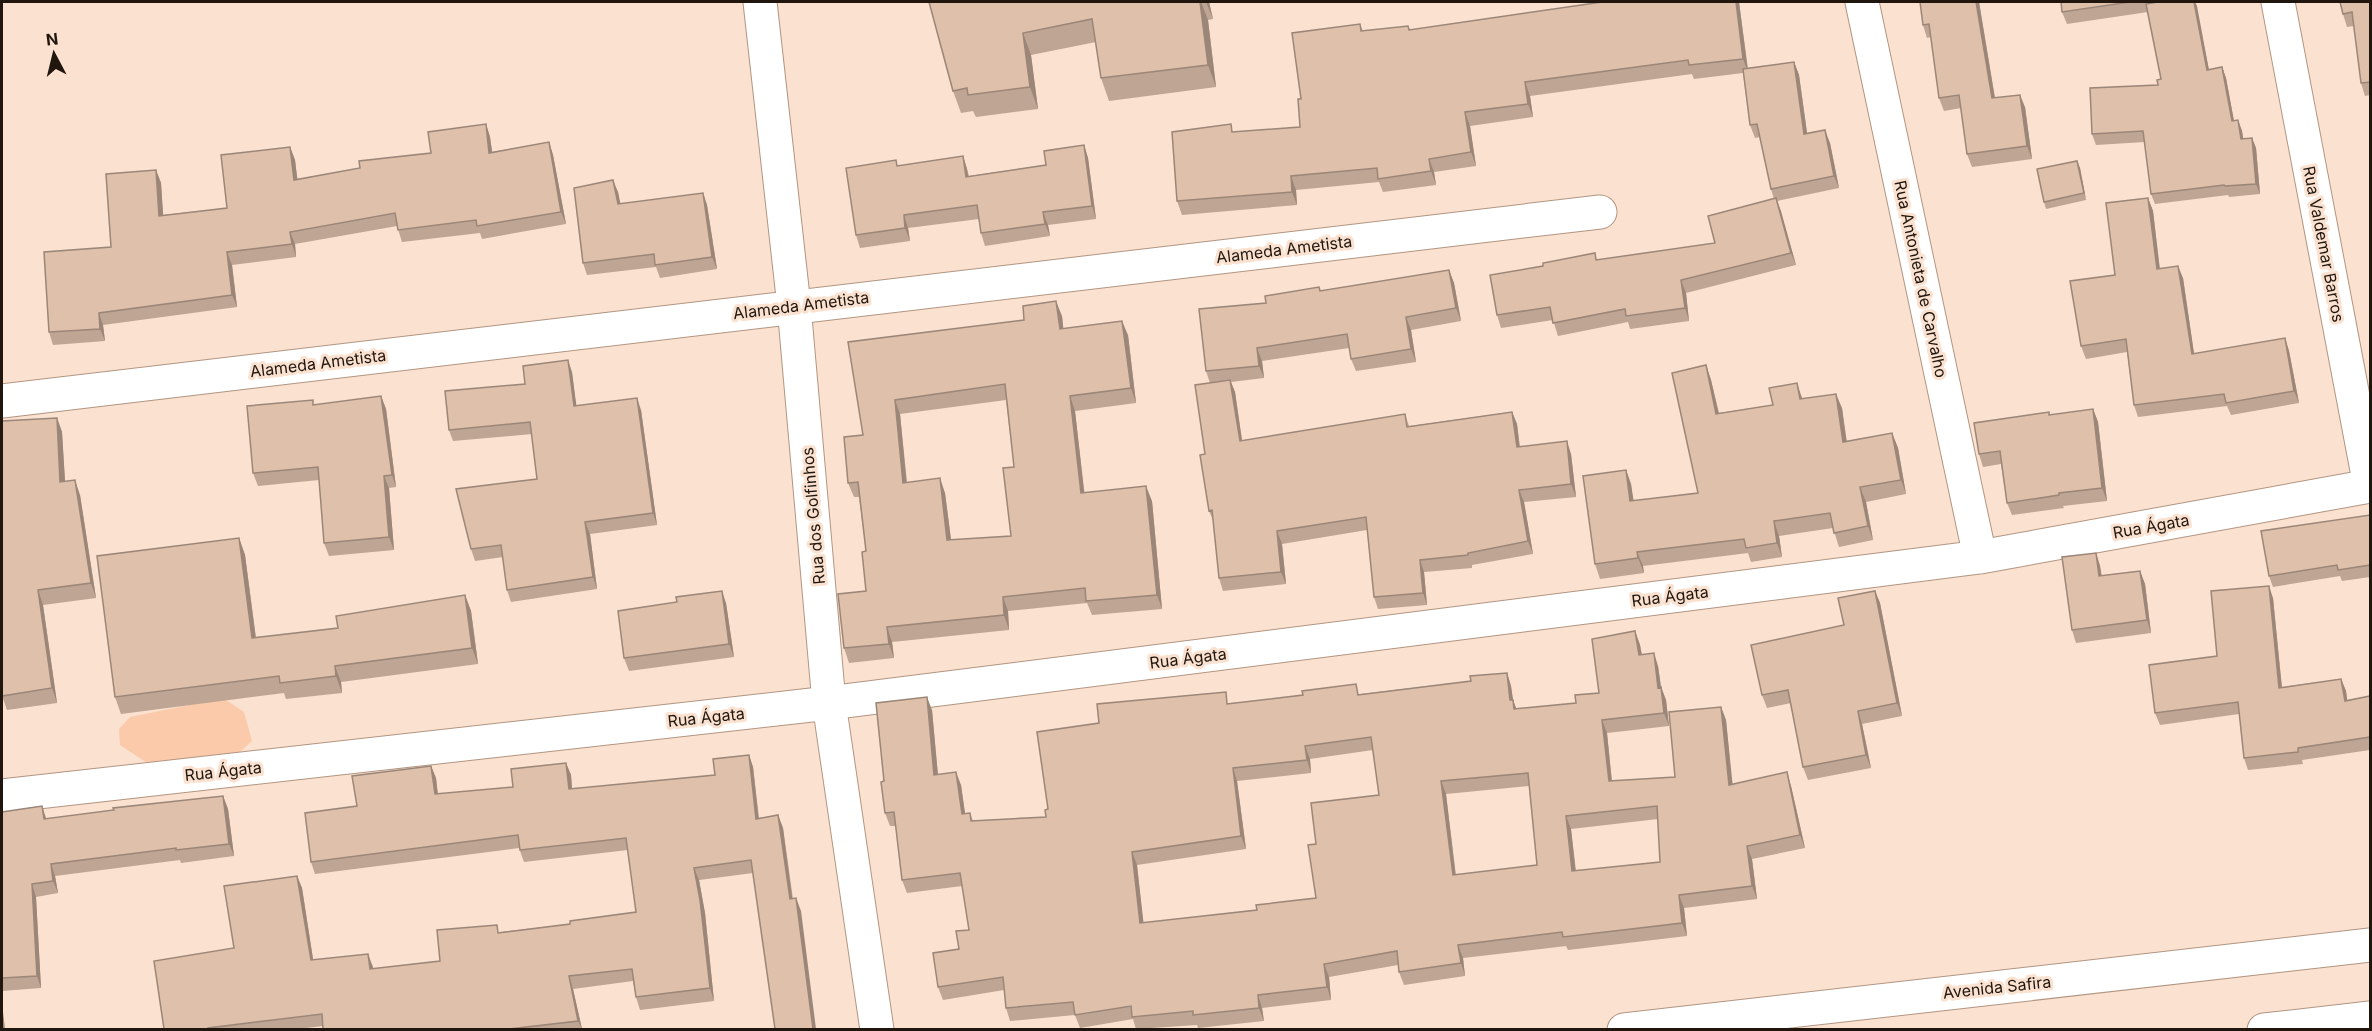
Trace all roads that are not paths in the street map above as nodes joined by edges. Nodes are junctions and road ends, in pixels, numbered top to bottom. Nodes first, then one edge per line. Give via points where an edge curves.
1 (760, 2) edge
2 (1862, 2) edge
3 (2278, 2) edge
4 (1600, 212) dead end
5 (794, 306) junction
6 (2, 401) edge
7 (2370, 486) edge
8 (1980, 557) junction
9 (829, 703) junction
10 (2, 796) edge
11 (2370, 945) edge
12 (2370, 1018) edge
13 (1773, 1021) edge
14 (877, 1029) edge
15 (1624, 1029) edge
16 (2264, 1029) edge

1 - 5 street, Rua dos Golfinhos
2 - 8 street, Rua Antonieta de Carvalho
3 - 7 street, Rua Valdemar Barros
4 - 5 street, Alameda Ametista
5 - 6 street, Alameda Ametista
5 - 9 street, Rua dos Golfinhos
7 - 8 street, Rua Ágata
8 - 9 street, Rua Ágata
9 - 10 street, Rua Ágata
9 - 14 street, Rua dos Golfinhos
11 - 13 street, Avenida Safira
12 - 16 street
13 - 15 street, Avenida Safira

